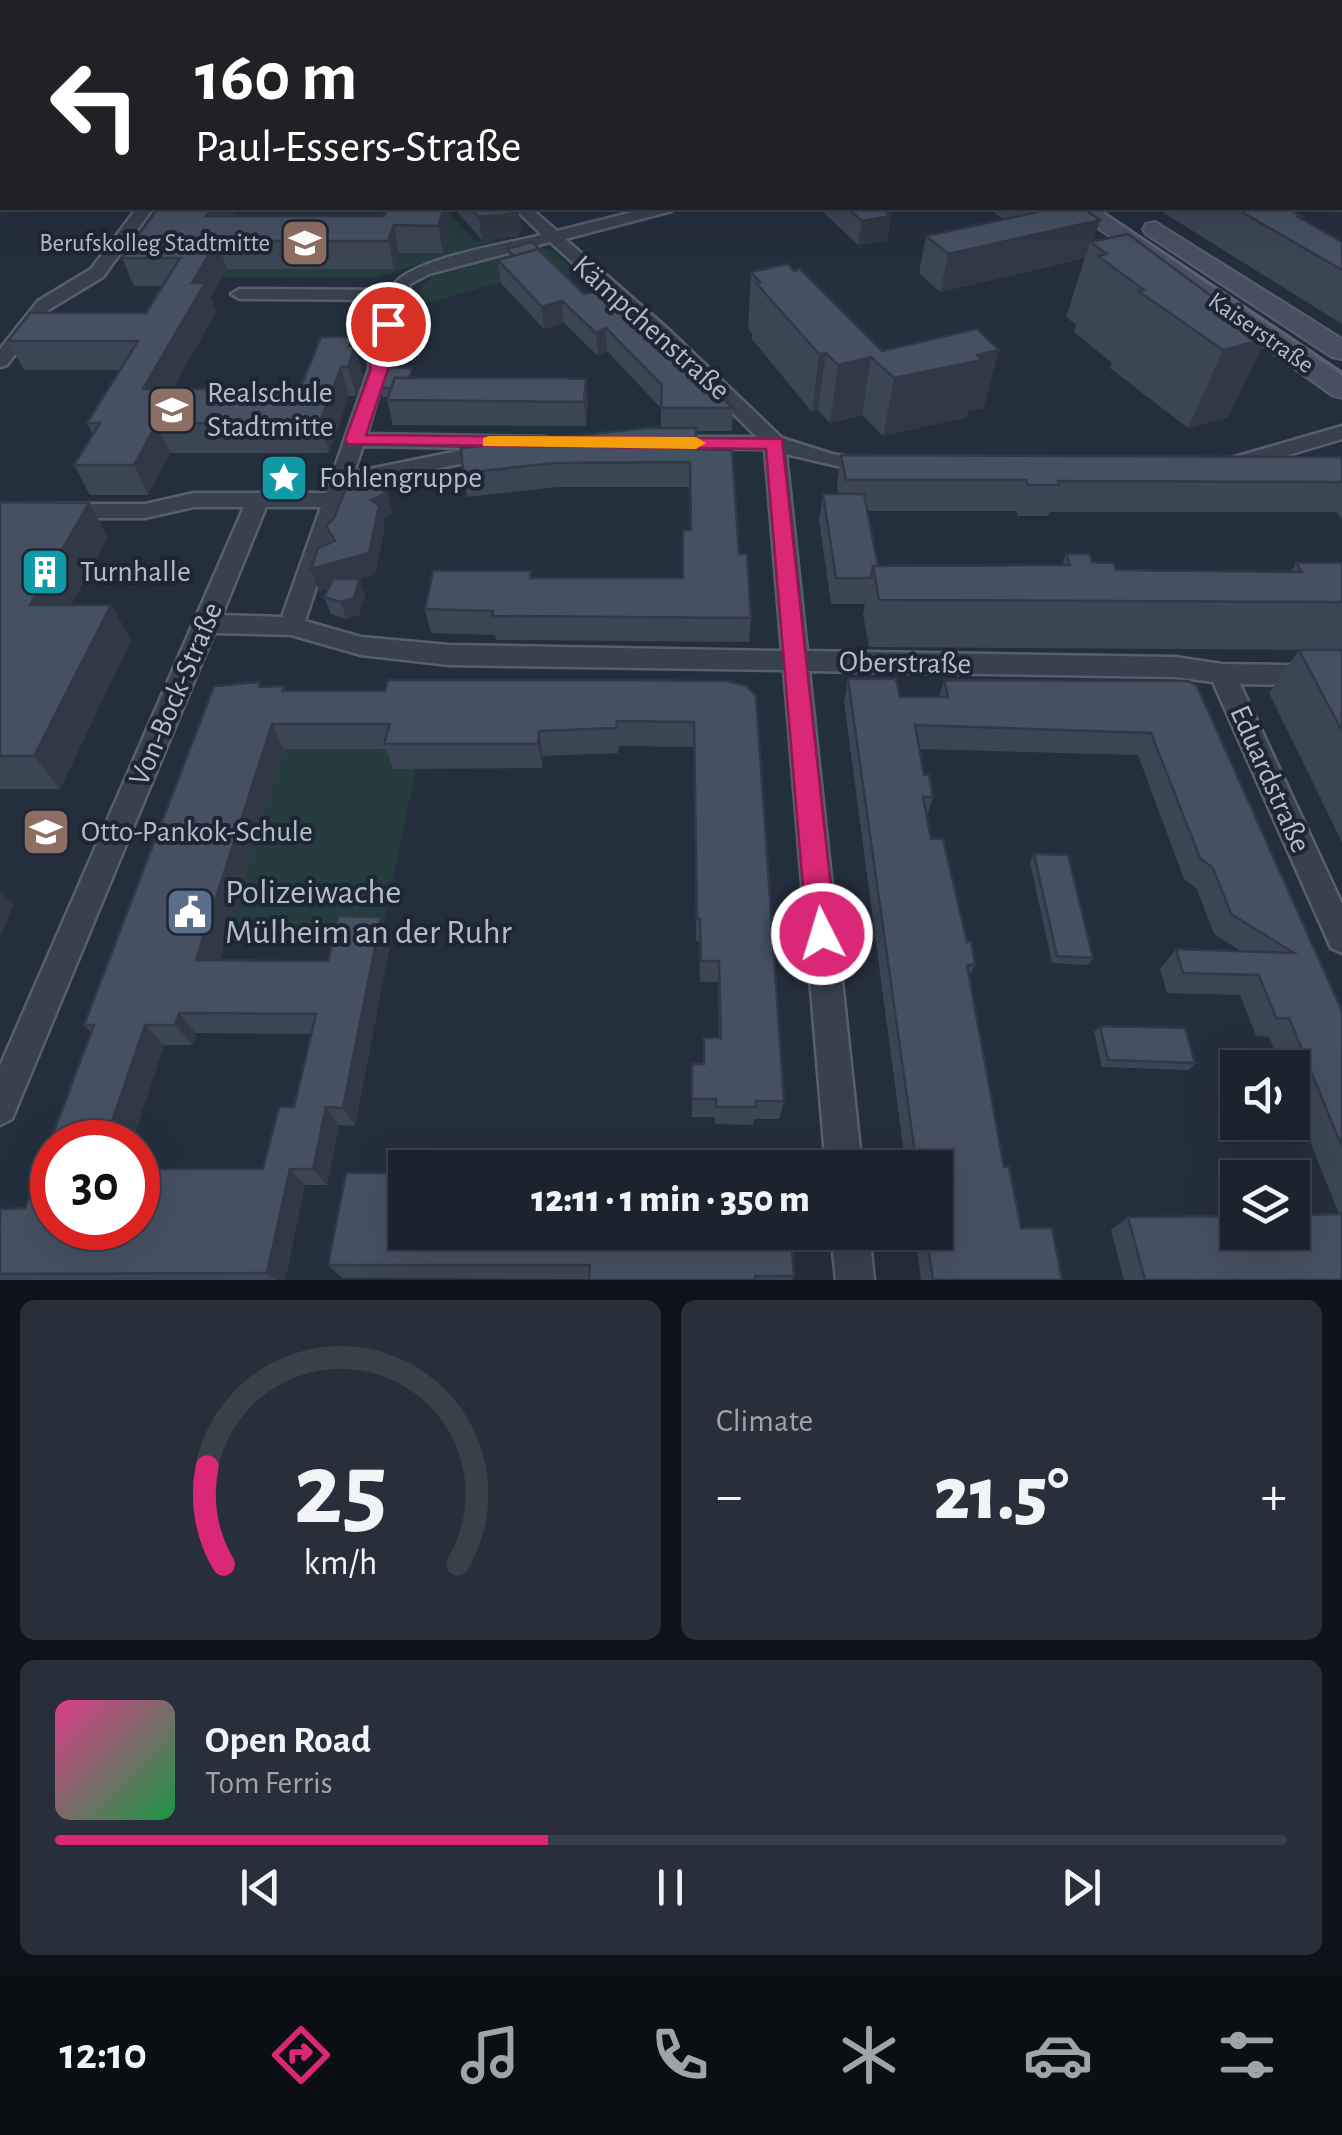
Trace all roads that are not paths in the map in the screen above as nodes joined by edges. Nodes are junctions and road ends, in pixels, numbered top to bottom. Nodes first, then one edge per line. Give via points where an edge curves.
1 (144, 210) edge
2 (524, 210) edge
3 (658, 210) edge
4 (1084, 210) edge
5 (1125, 210) edge
6 (551, 236) junction
7 (240, 294) dead end
8 (397, 295) junction
9 (1342, 351) edge
10 (0, 361) edge
11 (1342, 389) edge
12 (1342, 432) edge
13 (355, 440) junction
14 (531, 442) junction
15 (569, 443) edge
16 (644, 443) edge
17 (775, 443) junction
18 (1272, 455) junction
19 (1305, 464) edge
20 (1202, 467) edge
21 (892, 468) edge
22 (338, 491) junction
23 (258, 501) junction
24 (0, 511) edge
25 (206, 624) junction
26 (291, 626) junction
27 (796, 661) junction
28 (1222, 674) junction
29 (1342, 676) edge
30 (1342, 938) edge
31 (0, 1107) edge
32 (842, 1150) edge
33 (852, 1250) edge
34 (855, 1280) edge

1 - 10 street via 97,273 44,304
2 - 6 street, Kämpchenstraße
3 - 6 street
4 - 11 main road, Kaiserstraße
5 - 9 main road, Kaiserstraße
6 - 8 street via 423,270 402,281
6 - 17 street, Kämpchenstraße
7 - 8 street
8 - 13 street
12 - 18 street
13 - 14 street
13 - 22 street
14 - 15 street
14 - 22 street
16 - 17 street
17 - 21 street via 830,460
17 - 27 street
18 - 19 street
18 - 20 street
22 - 23 street
22 - 26 street
23 - 24 street via 194,500 146,512
23 - 25 street, Von-Bock-Straße
25 - 26 street, Oberstraße
25 - 31 street, Von-Bock-Straße
26 - 27 street, Oberstraße via 361,646 449,655
27 - 28 street, Oberstraße via 1175,667
27 - 32 street
28 - 29 street, Oberstraße
28 - 30 street, Eduardstraße
33 - 34 street

